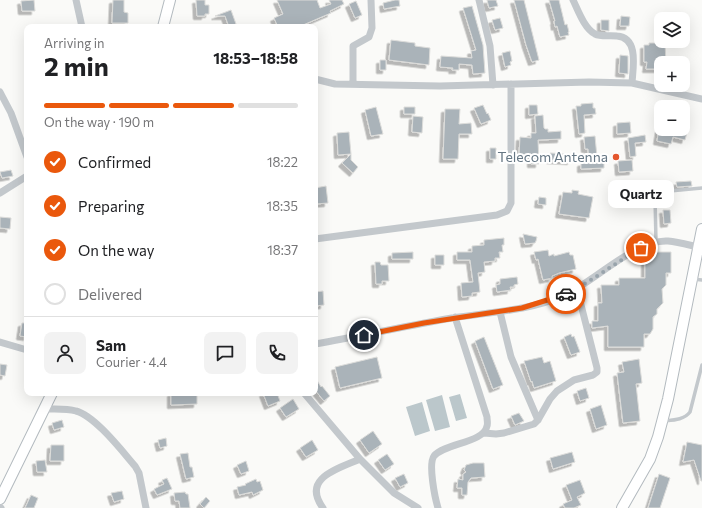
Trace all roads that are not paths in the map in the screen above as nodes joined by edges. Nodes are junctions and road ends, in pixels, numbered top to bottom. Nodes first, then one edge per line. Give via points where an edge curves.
1 (76, 0) edge
2 (170, 0) edge
3 (371, 0) edge
4 (479, 0) edge
5 (573, 0) edge
6 (81, 24) edge
7 (164, 24) edge
8 (318, 80) edge
9 (632, 83) junction
10 (353, 84) junction
11 (511, 84) junction
12 (493, 85) junction
13 (0, 92) edge
14 (702, 99) edge
15 (24, 150) edge
16 (24, 178) edge
17 (702, 188) edge
18 (0, 193) edge
19 (702, 229) edge
20 (318, 238) edge
21 (656, 242) junction
22 (700, 248) edge
23 (697, 279) edge
24 (577, 289) junction
25 (500, 312) junction
26 (455, 317) junction
27 (0, 342) edge
28 (318, 343) edge
29 (24, 349) edge
30 (702, 368) edge
31 (50, 396) edge
32 (307, 396) edge
33 (44, 409) junction
34 (538, 420) junction
35 (662, 422) junction
36 (484, 433) junction
37 (360, 459) junction
38 (0, 499) edge
39 (629, 503) edge
40 (146, 508) edge
41 (323, 508) edge
42 (418, 508) edge
43 (438, 508) edge
44 (622, 508) edge

1 - 6 street
2 - 7 street
3 - 10 street via 372,28 369,37 353,46
4 - 12 street via 490,46
5 - 9 street via 586,25 596,35 624,37 631,43
8 - 10 street via 335,84
9 - 11 street
9 - 14 street
10 - 12 street
11 - 12 street
11 - 20 street via 511,203 507,211 497,215
13 - 15 street via 11,113
16 - 18 street
17 - 21 lane via 656,194
19 - 22 street
21 - 22 street via 669,241
21 - 24 street via 630,254
22 - 23 street
23 - 35 street
24 - 25 street via 522,308
24 - 34 street via 596,372 574,380 557,391
25 - 26 street
25 - 34 street via 511,357
26 - 28 street
26 - 36 street via 487,417 488,426
27 - 29 street
30 - 35 lane via 690,412 687,416
31 - 33 street
32 - 37 street
33 - 38 street
33 - 40 street via 77,411 98,426 136,466
34 - 36 street via 534,424 504,433
35 - 39 street via 650,459
36 - 43 street via 434,456 431,464
37 - 41 street via 322,477 316,486 316,493
37 - 42 street via 394,493
39 - 44 street

